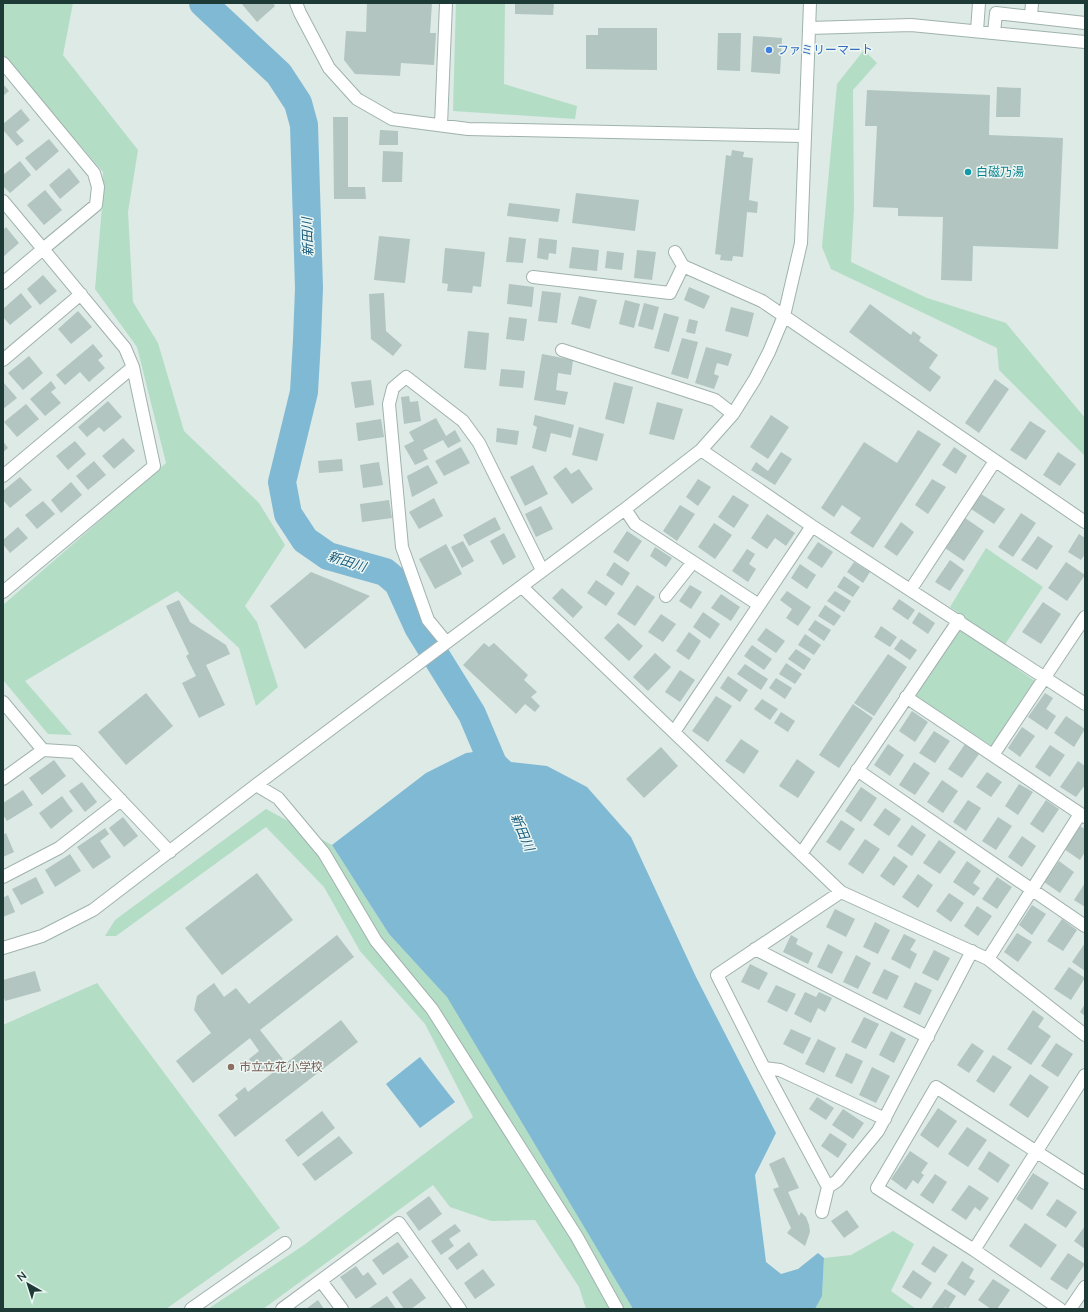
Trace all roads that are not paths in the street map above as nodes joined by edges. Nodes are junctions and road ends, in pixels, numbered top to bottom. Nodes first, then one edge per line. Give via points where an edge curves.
1 (296, 3) edge
2 (446, 3) edge
3 (810, 3) edge
4 (979, 3) edge
5 (1032, 3) edge
6 (1032, 17) junction
7 (1085, 23) edge
8 (809, 28) junction
9 (977, 31) junction
10 (994, 33) junction
11 (1085, 42) edge
12 (3, 64) edge
13 (441, 126) junction
14 (804, 136) junction
15 (3, 201) edge
16 (44, 249) junction
17 (675, 252) dead end
18 (683, 266) junction
19 (533, 277) dead end
20 (3, 283) edge
21 (81, 294) junction
22 (784, 316) junction
23 (562, 350) dead end
24 (3, 360) edge
25 (133, 367) junction
26 (733, 414) junction
27 (701, 450) junction
28 (995, 461) junction
29 (3, 476) edge
30 (625, 509) junction
31 (1085, 522) edge
32 (812, 526) junction
33 (693, 562) junction
34 (542, 570) junction
35 (522, 587) junction
36 (911, 589) junction
37 (3, 592) edge
38 (666, 596) dead end
39 (759, 605) junction
40 (1085, 617) edge
41 (959, 620) junction
42 (446, 642) junction
43 (1045, 677) junction
44 (906, 697) junction
45 (3, 702) edge
46 (1085, 704) edge
47 (674, 732) junction
48 (43, 750) junction
49 (993, 755) junction
50 (857, 770) junction
51 (3, 779) edge
52 (256, 785) junction
53 (121, 800) junction
54 (1083, 816) edge
55 (170, 852) junction
56 (801, 854) junction
57 (3, 877) edge
58 (1032, 889) junction
59 (841, 892) junction
60 (1085, 926) edge
61 (3, 948) edge
62 (755, 949) junction
63 (972, 951) junction
64 (988, 959) junction
65 (1085, 1035) edge
66 (928, 1037) junction
67 (764, 1068) junction
68 (1085, 1075) edge
69 (885, 1119) junction
70 (1036, 1151) junction
71 (1085, 1183) edge
72 (828, 1187) junction
73 (822, 1212) dead end
74 (285, 1242) dead end
75 (974, 1250) junction
76 (321, 1281) junction
77 (1085, 1287) edge
78 (191, 1309) edge
79 (282, 1309) edge
80 (342, 1309) edge
81 (460, 1309) edge
82 (617, 1309) edge
83 (1060, 1309) edge
84 (1070, 1309) edge

1 - 13 street via 330,68 357,100 392,119
2 - 13 street
3 - 8 street
4 - 9 street
5 - 6 street
6 - 7 street
6 - 10 street via 996,14
8 - 9 street via 911,25
8 - 14 street
9 - 10 street
10 - 11 street
12 - 16 street via 94,173 98,187 96,205
13 - 14 street via 468,129
14 - 22 street via 801,243
15 - 16 street
16 - 20 street
16 - 21 street
17 - 18 street
18 - 19 street via 670,294
18 - 22 street via 762,301
21 - 24 street
21 - 25 street via 125,348
22 - 26 street via 755,379
22 - 28 street
23 - 26 street via 715,400
25 - 29 street
25 - 37 street via 154,466
26 - 27 street
27 - 30 street
27 - 32 street
28 - 31 street
28 - 36 street
30 - 33 street via 635,524
30 - 34 street
32 - 36 street
32 - 39 street
33 - 38 street
33 - 39 street
34 - 35 street
34 - 42 street via 479,443 463,421 406,377 393,388 389,404 402,547 428,620
35 - 42 street
35 - 47 street
36 - 41 street
39 - 47 street
40 - 43 street
41 - 43 street
41 - 44 street
42 - 52 street
43 - 46 street
43 - 49 street
44 - 49 street
44 - 50 street
45 - 48 street
47 - 56 street
48 - 51 street
48 - 53 street via 75,752
49 - 54 street
50 - 56 street
50 - 58 street
52 - 55 street
52 - 82 street via 278,798 324,853 376,941 432,1009 577,1237
53 - 55 street
53 - 57 street via 59,848
54 - 58 street
55 - 61 street via 93,910 42,936
56 - 59 street
58 - 60 street
58 - 64 street
59 - 62 street
59 - 63 street
62 - 66 street
62 - 67 street via 717,975
63 - 64 street
63 - 66 street
64 - 65 street
66 - 69 street
67 - 69 street via 780,1070
67 - 72 street
68 - 70 street
69 - 72 street via 837,1181
70 - 71 street
70 - 75 street
70 - 75 street via 936,1087 877,1188
72 - 73 street
74 - 78 street
75 - 83 street
76 - 79 street
76 - 80 street
76 - 81 street via 399,1223
77 - 84 street

